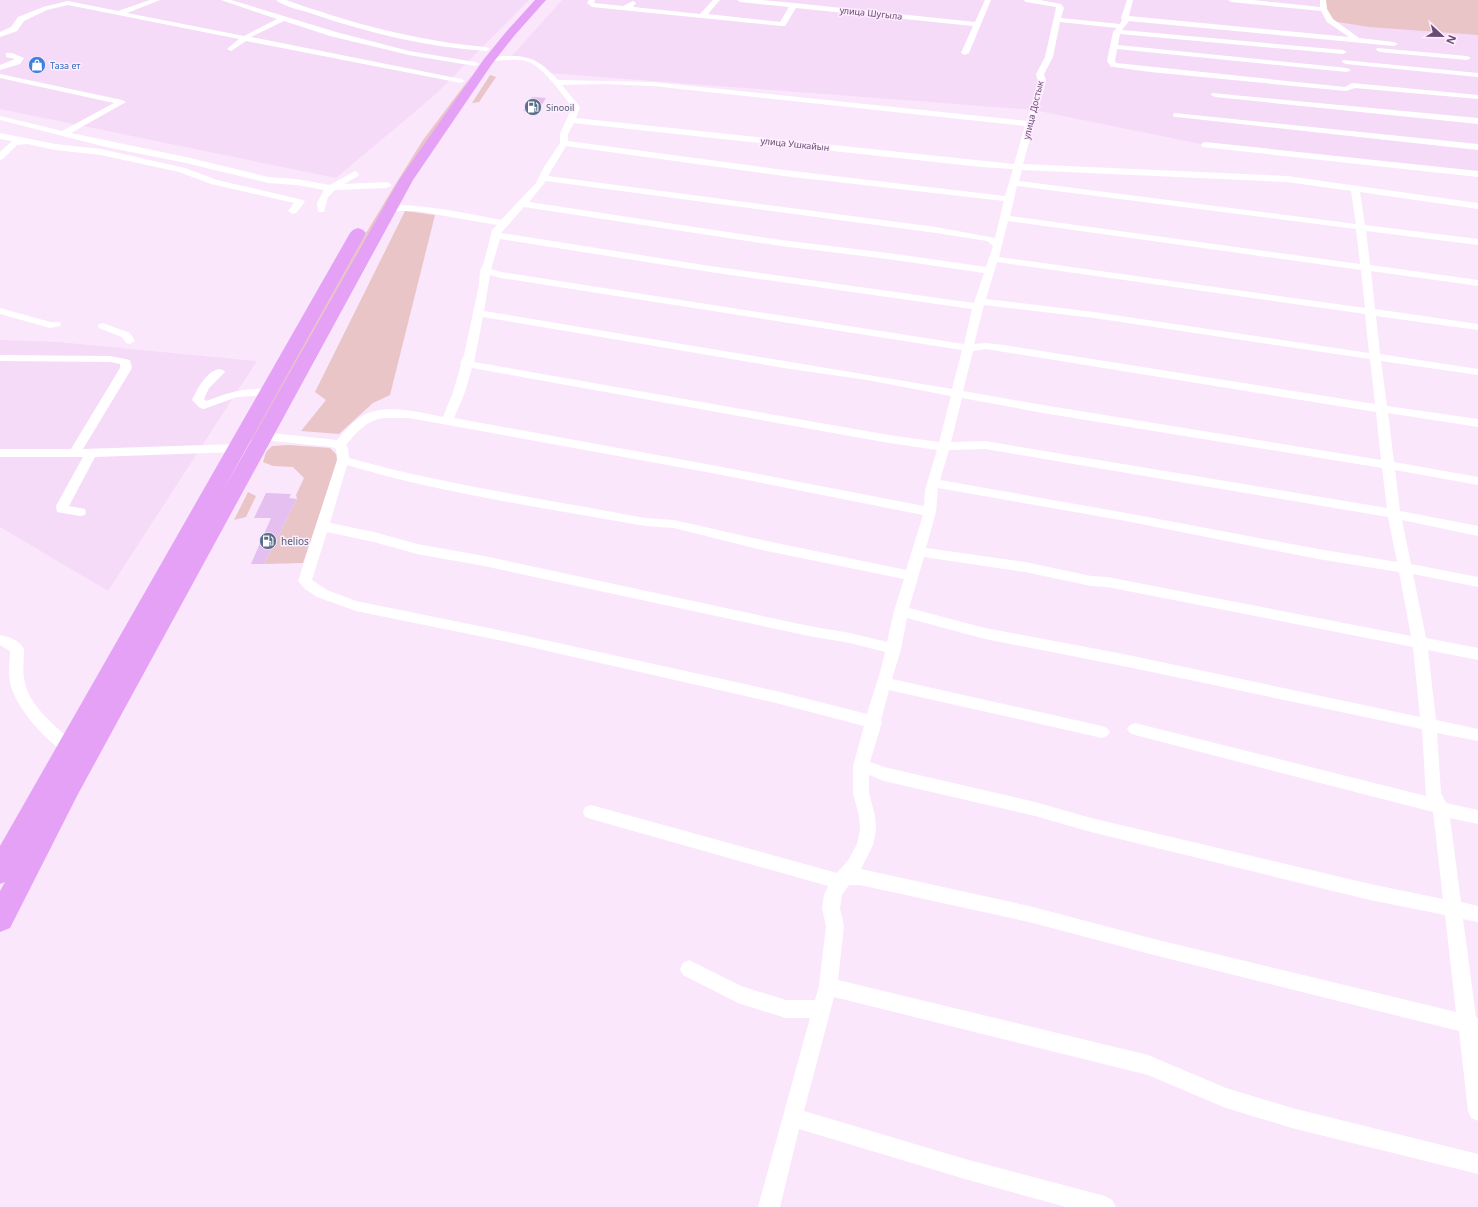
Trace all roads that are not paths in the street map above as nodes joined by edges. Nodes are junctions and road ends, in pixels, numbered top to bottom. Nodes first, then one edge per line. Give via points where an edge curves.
1 (157, 0) edge
2 (227, 0) edge
3 (279, 0) edge
4 (528, 0) edge
5 (541, 0) edge
6 (592, 0) edge
7 (635, 0) edge
8 (717, 0) edge
9 (740, 0) edge
10 (988, 0) edge
11 (1026, 0) edge
12 (1130, 0) edge
13 (1231, 0) edge
14 (1323, 0) edge
15 (53, 3) edge
16 (794, 5) junction
17 (626, 8) junction
18 (1324, 9) junction
19 (119, 14) junction
20 (703, 15) junction
21 (1125, 18) junction
22 (283, 19) junction
23 (1057, 20) junction
24 (977, 24) junction
25 (1119, 29) junction
26 (0, 35) edge
27 (245, 40) junction
28 (1356, 40) junction
29 (1394, 44) dead end
30 (1115, 48) junction
31 (231, 49) dead end
32 (1343, 52) junction
33 (965, 53) dead end
34 (419, 54) junction
35 (9, 55) dead end
36 (1467, 58) dead end
37 (444, 59) junction
38 (483, 59) junction
39 (428, 64) dead end
40 (1347, 66) junction
41 (0, 68) edge
42 (424, 74) junction
43 (1478, 75) edge
44 (0, 76) edge
45 (461, 81) junction
46 (556, 82) junction
47 (1352, 85) junction
48 (1215, 95) dead end
49 (1478, 98) edge
50 (1178, 115) dead end
51 (0, 118) edge
52 (571, 120) junction
53 (1478, 121) edge
54 (1030, 124) junction
55 (64, 133) junction
56 (0, 136) edge
57 (31, 142) junction
58 (564, 143) junction
59 (106, 144) junction
60 (1205, 145) dead end
61 (1478, 147) edge
62 (73, 150) junction
63 (0, 156) edge
64 (1018, 167) junction
65 (354, 174) dead end
66 (1478, 174) edge
67 (544, 178) junction
68 (1013, 183) junction
69 (387, 185) junction
70 (330, 188) junction
71 (1355, 190) junction
72 (1009, 199) junction
73 (520, 204) junction
74 (1478, 206) edge
75 (390, 208) junction
76 (293, 210) dead end
77 (321, 210) dead end
78 (1005, 218) junction
79 (503, 223) junction
80 (1361, 227) junction
81 (496, 235) junction
82 (1478, 242) edge
83 (998, 245) junction
84 (994, 259) junction
85 (1365, 267) junction
86 (485, 271) junction
87 (990, 271) junction
88 (1478, 283) edge
89 (979, 304) junction
90 (0, 311) edge
91 (1371, 312) junction
92 (478, 313) junction
93 (56, 324) dead end
94 (103, 326) dead end
95 (1478, 327) edge
96 (130, 340) dead end
97 (969, 348) junction
98 (1375, 356) junction
99 (0, 358) edge
100 (466, 364) junction
101 (218, 372) dead end
102 (1478, 372) edge
103 (268, 392) junction
104 (958, 393) junction
105 (1382, 409) junction
106 (447, 421) junction
107 (1478, 423) edge
108 (262, 436) junction
109 (339, 445) junction
110 (944, 447) junction
111 (236, 448) junction
112 (0, 453) edge
113 (75, 453) junction
114 (91, 453) junction
115 (343, 460) junction
116 (1389, 466) junction
117 (1478, 482) edge
118 (933, 483) junction
119 (80, 512) dead end
120 (930, 512) junction
121 (1394, 514) junction
122 (322, 526) junction
123 (1478, 531) edge
124 (919, 552) junction
125 (1405, 568) junction
126 (911, 576) junction
127 (1478, 582) edge
128 (901, 611) junction
129 (0, 640) edge
130 (1420, 644) junction
131 (894, 649) junction
132 (1478, 654) edge
133 (883, 682) junction
134 (874, 722) junction
135 (1429, 725) junction
136 (1135, 729) dead end
137 (1102, 732) dead end
138 (1478, 736) edge
139 (68, 748) junction
140 (85, 757) junction
141 (861, 766) junction
142 (1440, 807) junction
143 (591, 812) dead end
144 (1478, 817) edge
145 (0, 872) edge
146 (844, 879) junction
147 (1453, 908) junction
148 (1478, 914) edge
149 (0, 919) edge
150 (689, 969) dead end
151 (828, 986) junction
152 (822, 1009) junction
153 (1473, 1026) edge
154 (1478, 1111) edge
155 (792, 1117) junction
156 (1478, 1164) edge
157 (769, 1207) edge
158 (1105, 1207) edge

1 - 19 street
2 - 22 street
3 - 38 street via 407,38 459,48
4 - 38 highway
5 - 38 highway
6 - 17 street via 592,5
7 - 17 street
8 - 20 street
9 - 16 street, улица Шугыла
10 - 24 street
11 - 23 street, улица Достык via 1059,5
12 - 21 street
13 - 18 street
14 - 18 street
15 - 19 street
15 - 26 street via 21,18 14,29
16 - 20 street via 782,24
16 - 24 street, улица Шугыла
17 - 20 street
18 - 28 street via 1328,21
19 - 27 street
21 - 25 street
21 - 28 street
22 - 27 street via 249,35
22 - 34 street via 333,34
23 - 25 street
23 - 54 street, улица Достык via 1049,57 1040,74 1042,81
24 - 33 street
25 - 30 street
25 - 32 street
27 - 31 street
27 - 42 street
28 - 29 street
30 - 40 street
30 - 47 street via 1111,61 1114,65 1346,89
32 - 36 street via 1344,47
32 - 40 street
34 - 37 street
34 - 42 street via 424,57
35 - 41 street via 20,58
37 - 38 street
37 - 39 street
38 - 45 highway
38 - 46 street via 530,60
38 - 75 highway
40 - 43 street
40 - 47 street
42 - 45 street
44 - 55 street via 122,102
45 - 69 highway via 435,114
46 - 52 street via 576,107
46 - 54 street via 653,84
47 - 49 street
48 - 53 street
50 - 61 street
51 - 55 street
52 - 58 street via 564,133
52 - 64 street, улица Ушкайын
54 - 64 street, улица Достык
55 - 59 street
56 - 57 street
57 - 62 street
57 - 63 street via 14,143
58 - 67 street via 548,166
58 - 72 street via 784,173
59 - 62 street
59 - 70 street via 268,180
60 - 66 street
62 - 76 street via 101,152 182,170 214,182 300,202
64 - 68 street, улица Достык
64 - 71 street, улица Ушкайын via 1287,179
65 - 70 street
67 - 73 street
67 - 83 street via 936,230 990,239
68 - 72 street, улица Достык
68 - 80 street
69 - 70 street
69 - 103 highway
70 - 77 street via 320,203
71 - 74 street, улица Ушкайын
71 - 80 street
72 - 78 street, улица Достык
73 - 79 street
73 - 87 street
75 - 79 street via 416,208
75 - 108 highway
78 - 83 street, улица Достык
78 - 85 street
79 - 81 street
80 - 82 street
80 - 85 street
81 - 86 street
81 - 89 street via 710,269
83 - 84 street, улица Достык
84 - 87 street, улица Достык
84 - 91 street
85 - 88 street
85 - 91 street
86 - 92 street
86 - 97 street
87 - 89 street, улица Достык
89 - 97 street, улица Достык
89 - 98 street via 1094,315
90 - 93 street via 50,325
91 - 95 street
91 - 98 street
92 - 100 street
92 - 104 street
94 - 96 street
97 - 104 street, улица Достык
97 - 105 street via 1004,348
98 - 102 street
98 - 105 street
99 - 113 street via 110,359 126,362 126,368
100 - 106 street via 459,392
100 - 110 street
101 - 103 street via 204,387 198,400 204,405 242,393
103 - 111 highway
104 - 110 street, улица Достык
104 - 116 street
105 - 107 street
105 - 116 street
106 - 109 street via 409,414 379,413 358,422
106 - 120 street
108 - 109 street
108 - 140 highway
109 - 115 street via 342,448
110 - 118 street, улица Достык
110 - 121 street via 985,445
111 - 114 street
111 - 139 highway
112 - 113 street
113 - 114 street
114 - 119 street via 62,506 62,509 67,511
115 - 122 street
115 - 126 street via 457,487 645,522 674,524
116 - 117 street
116 - 121 street
118 - 120 street, улица Достык
118 - 125 street
120 - 124 street, улица Достык
121 - 123 street
121 - 125 street
122 - 131 street via 417,549 484,560
122 - 134 street via 305,581 312,589 338,601 776,697
124 - 126 street, улица Достык
124 - 130 street via 1107,582
125 - 127 street
125 - 130 street
126 - 128 street, улица Достык
128 - 131 street, улица Достык
128 - 135 street via 964,629 1130,661
129 - 139 street via 17,649 17,682 24,702
130 - 132 street
130 - 135 street
131 - 133 street, улица Достык
133 - 134 street, улица Достык
133 - 137 street
134 - 141 street, улица Достык
135 - 138 street
135 - 142 street via 1433,794
136 - 142 street
139 - 140 street
139 - 145 highway
140 - 149 highway
141 - 146 street, улица Достык via 861,793 868,830 855,864
141 - 147 street via 884,774 1370,892
142 - 144 street
142 - 147 street
143 - 146 street
146 - 151 street, улица Достык via 833,896 831,908 835,926
146 - 153 street via 860,877 1029,914
147 - 148 street
147 - 153 street
150 - 152 street via 738,994 786,1009
151 - 152 street, улица Достык
151 - 156 street via 1148,1065 1226,1098 1292,1118
152 - 155 street, улица Достык
153 - 154 street
155 - 157 street, улица Достык
155 - 158 street via 965,1169

